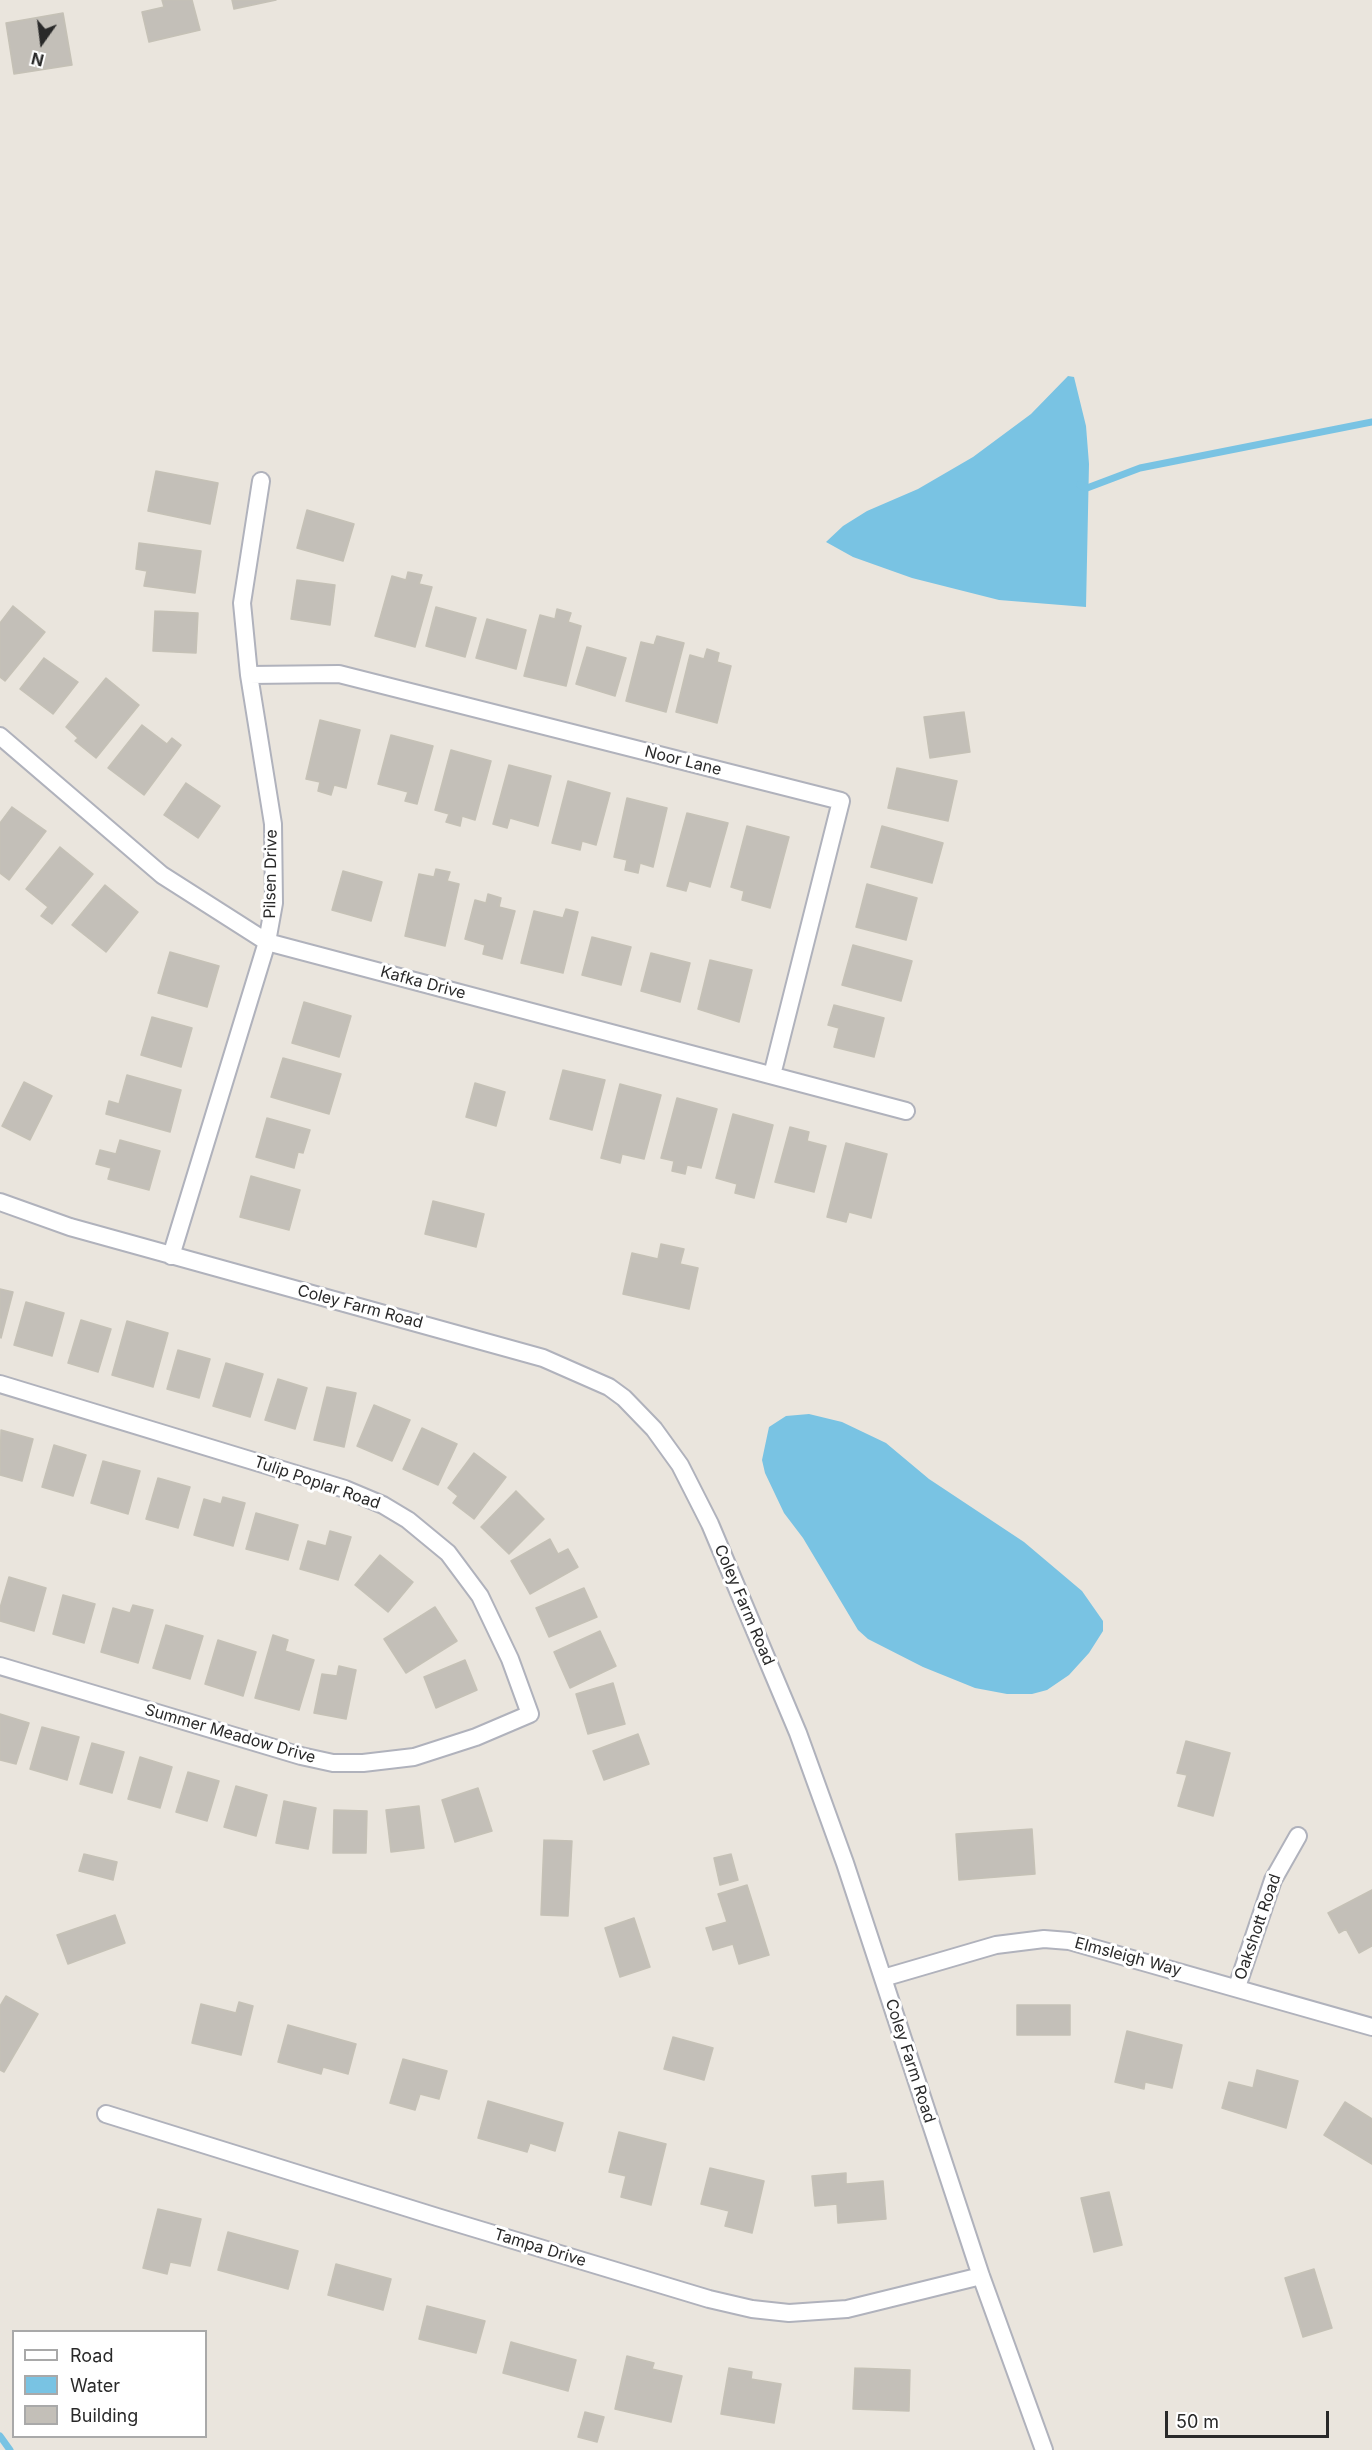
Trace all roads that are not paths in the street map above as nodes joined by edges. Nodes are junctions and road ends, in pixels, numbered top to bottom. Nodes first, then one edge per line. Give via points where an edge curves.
1 (261, 481) dead end
2 (249, 675) junction
3 (0, 736) edge
4 (267, 942) junction
5 (772, 1075) junction
6 (906, 1111) dead end
7 (0, 1202) edge
8 (171, 1256) junction
9 (0, 1384) edge
10 (0, 1666) edge
11 (530, 1714) joint
12 (1298, 1836) dead end
13 (883, 1978) junction
14 (1237, 1987) junction
15 (1372, 2027) edge
16 (106, 2114) dead end
17 (981, 2276) junction
18 (1044, 2450) edge

1 - 2 street, Pilsen Drive via 242,603
2 - 4 street, Pilsen Drive via 273,824 273,903
2 - 5 street, Noor Lane via 339,674 841,801
3 - 4 street, Kafka Drive via 162,875
4 - 5 street, Kafka Drive
4 - 8 street, Pilsen Drive
5 - 6 street, Kafka Drive
7 - 8 street, Coley Farm Road
8 - 13 street, Coley Farm Road via 543,1358 601,1383 639,1412 680,1465 756,1630 798,1733
9 - 11 street, Tulip Poplar Road via 383,1504 448,1553 480,1596 510,1659
10 - 11 street, Summer Meadow Drive via 333,1763 414,1757
12 - 14 street, Oakshott Road via 1272,1880
13 - 14 street, Elmsleigh Way via 986,1947 1044,1939 1104,1949
13 - 17 street, Coley Farm Road
14 - 15 street, Elmsleigh Way
16 - 17 street, Tampa Drive via 752,2309 789,2313 847,2309
17 - 18 street, Coley Farm Road

